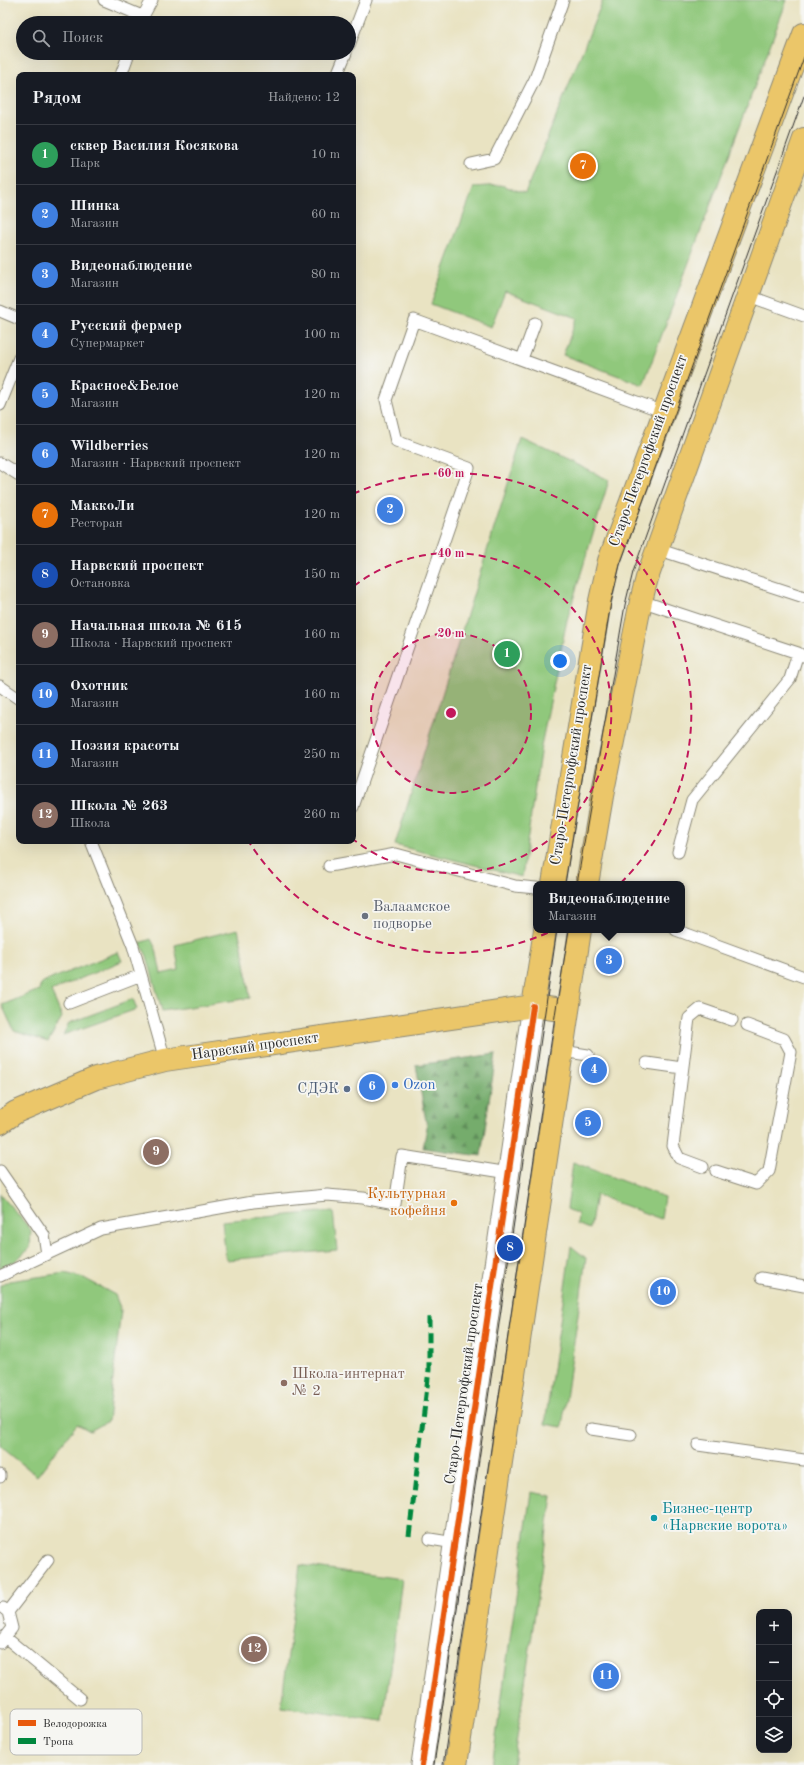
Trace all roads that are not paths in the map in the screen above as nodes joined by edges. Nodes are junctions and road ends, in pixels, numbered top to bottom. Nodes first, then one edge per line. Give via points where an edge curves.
1 (104, 0) edge
2 (152, 0) edge
3 (366, 0) edge
4 (563, 0) edge
5 (135, 16) edge
6 (143, 16) edge
7 (356, 26) edge
8 (804, 34) edge
9 (126, 60) edge
10 (343, 60) edge
11 (122, 72) edge
12 (339, 72) edge
13 (804, 139) edge
14 (471, 164) dead end
15 (749, 296) junction
16 (0, 311) edge
17 (804, 316) edge
18 (16, 318) edge
19 (535, 323) dead end
20 (522, 359) junction
21 (16, 365) edge
22 (0, 405) edge
23 (664, 412) junction
24 (0, 463) edge
25 (16, 473) edge
26 (658, 549) junction
27 (804, 597) edge
28 (641, 601) junction
29 (801, 655) edge
30 (0, 686) edge
31 (16, 697) edge
32 (356, 798) edge
33 (93, 844) edge
34 (678, 852) dead end
35 (329, 866) dead end
36 (553, 881) edge
37 (588, 881) edge
38 (533, 888) edge
39 (545, 933) edge
40 (580, 933) edge
41 (684, 933) edge
42 (141, 975) junction
43 (804, 977) edge
44 (69, 1003) dead end
45 (533, 1006) junction
46 (568, 1011) junction
47 (732, 1020) dead end
48 (747, 1025) dead end
49 (562, 1051) junction
50 (588, 1055) dead end
51 (165, 1060) junction
52 (647, 1063) dead end
53 (682, 1068) junction
54 (0, 1123) edge
55 (703, 1167) dead end
56 (716, 1170) dead end
57 (0, 1172) edge
58 (509, 1173) junction
59 (47, 1254) junction
60 (0, 1276) edge
61 (761, 1278) dead end
62 (804, 1286) edge
63 (591, 1429) dead end
64 (632, 1435) dead end
65 (698, 1444) dead end
66 (804, 1460) edge
67 (430, 1539) dead end
68 (455, 1543) junction
69 (48, 1560) dead end
70 (3, 1640) edge
71 (80, 1699) dead end
72 (422, 1765) edge
73 (456, 1765) edge

1 - 5 lane
2 - 6 lane
3 - 7 lane
4 - 14 lane via 535,79 494,159
8 - 23 main road, Старо-Петергофский проспект
9 - 11 lane
10 - 12 lane
13 - 15 main road
15 - 17 lane
15 - 26 main road
16 - 18 lane
19 - 20 lane
20 - 23 lane
20 - 32 lane via 414,320 386,400 396,441 469,468
21 - 22 lane
23 - 36 main road, Старо-Петергофский проспект via 608,564
24 - 25 lane
26 - 27 lane
26 - 28 main road
28 - 29 lane
28 - 37 main road
29 - 34 lane via 790,679 692,800
30 - 31 lane
33 - 42 lane via 133,946
35 - 38 lane via 396,854 514,886
39 - 45 main road, Старо-Петергофский проспект
40 - 46 main road
41 - 43 lane
42 - 44 lane
42 - 51 lane
45 - 46 main road, Нарвский проспект
45 - 51 main road, Нарвский проспект
45 - 58 street, Старо-Петергофский проспект
46 - 49 main road
47 - 53 lane via 700,1009 689,1018
48 - 56 lane via 784,1039 791,1052 769,1171 756,1184
49 - 50 lane
49 - 73 main road
51 - 54 main road, Нарвский проспект via 96,1078 16,1112
52 - 53 lane
53 - 55 lane via 673,1146 679,1158
57 - 59 lane via 44,1235
58 - 59 lane via 402,1156 395,1204 327,1195 253,1202 101,1229
58 - 68 street, Старо-Петергофский проспект
59 - 60 lane
61 - 62 lane
63 - 64 lane
65 - 66 lane
67 - 68 lane
68 - 72 street, Старо-Петергофский проспект
69 - 70 lane via 36,1571 6,1610 12,1628
70 - 71 lane

